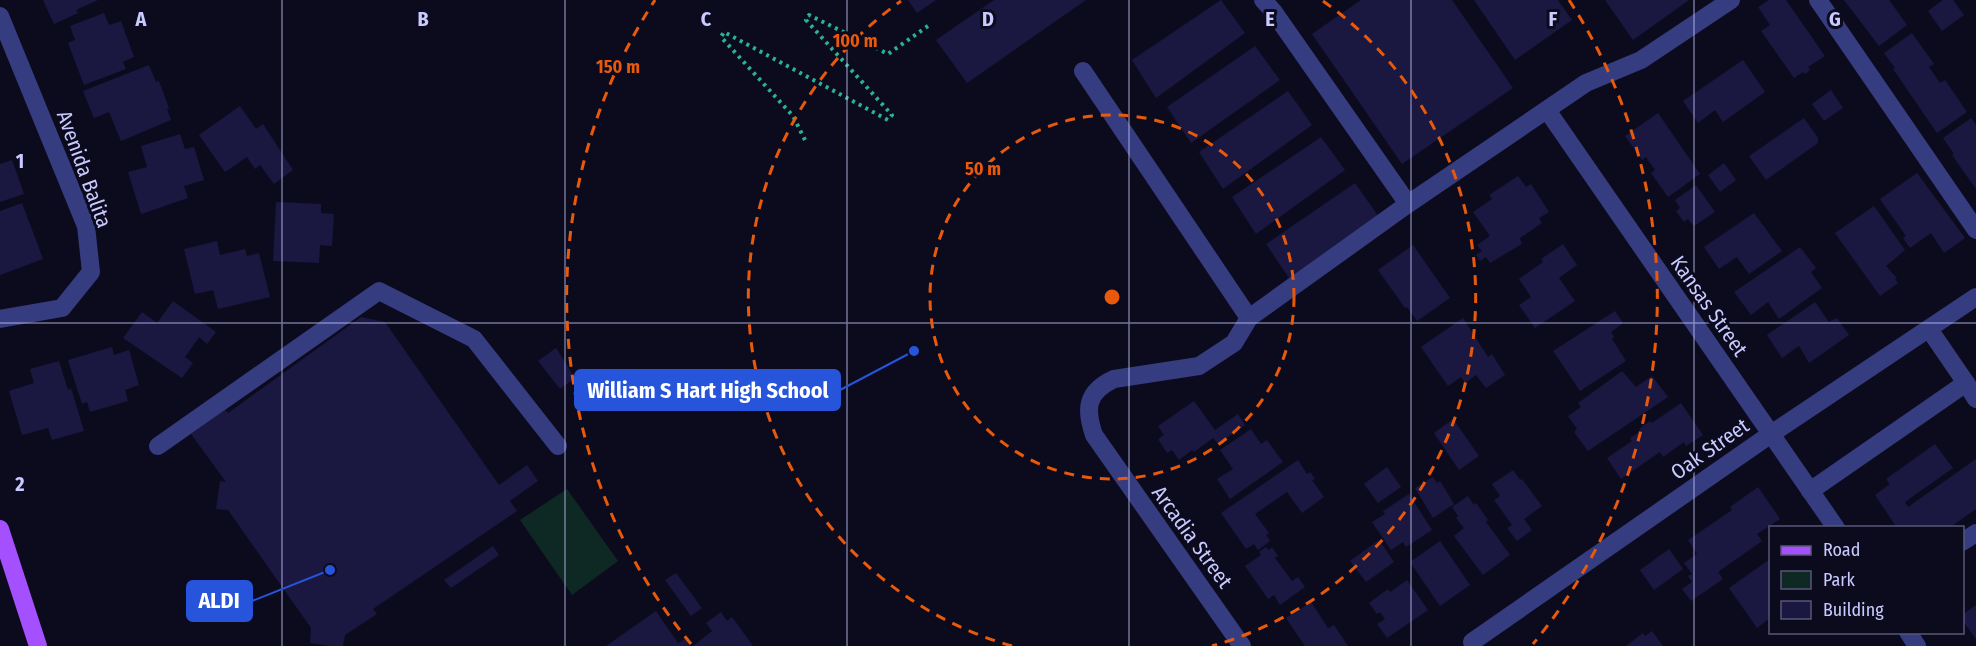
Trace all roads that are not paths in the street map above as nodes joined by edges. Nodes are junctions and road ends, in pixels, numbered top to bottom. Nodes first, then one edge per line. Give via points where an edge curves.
1 (1263, 0) edge
2 (1731, 0) edge
3 (1818, 0) edge
4 (0, 16) edge
5 (1083, 71) dead end
6 (1547, 110) junction
7 (1408, 204) junction
8 (1976, 230) edge
9 (1976, 297) edge
10 (1249, 318) junction
11 (0, 319) edge
12 (1929, 329) junction
13 (1971, 391) edge
14 (1771, 434) junction
15 (158, 446) dead end
16 (558, 446) dead end
17 (1810, 491) junction
18 (1835, 526) edge
19 (0, 529) edge
20 (1472, 642) dead end
21 (38, 646) edge
22 (1242, 646) edge

1 - 7 street
2 - 6 street via 1641,60 1586,83
3 - 8 street
4 - 11 street, Avenida Balita via 86,226 92,272 62,308
5 - 10 street
6 - 7 street
6 - 14 street, Kansas Street
7 - 10 street
9 - 12 street, Oak Street
10 - 22 street, Arcadia Street via 1234,343 1199,366 1114,379 1102,384 1088,407 1094,435 1105,454
12 - 13 street
12 - 14 street, Oak Street
13 - 17 street
14 - 17 street, Kansas Street
14 - 20 street, Oak Street
15 - 16 street via 379,291 474,339
17 - 18 street, Kansas Street
19 - 21 main road

